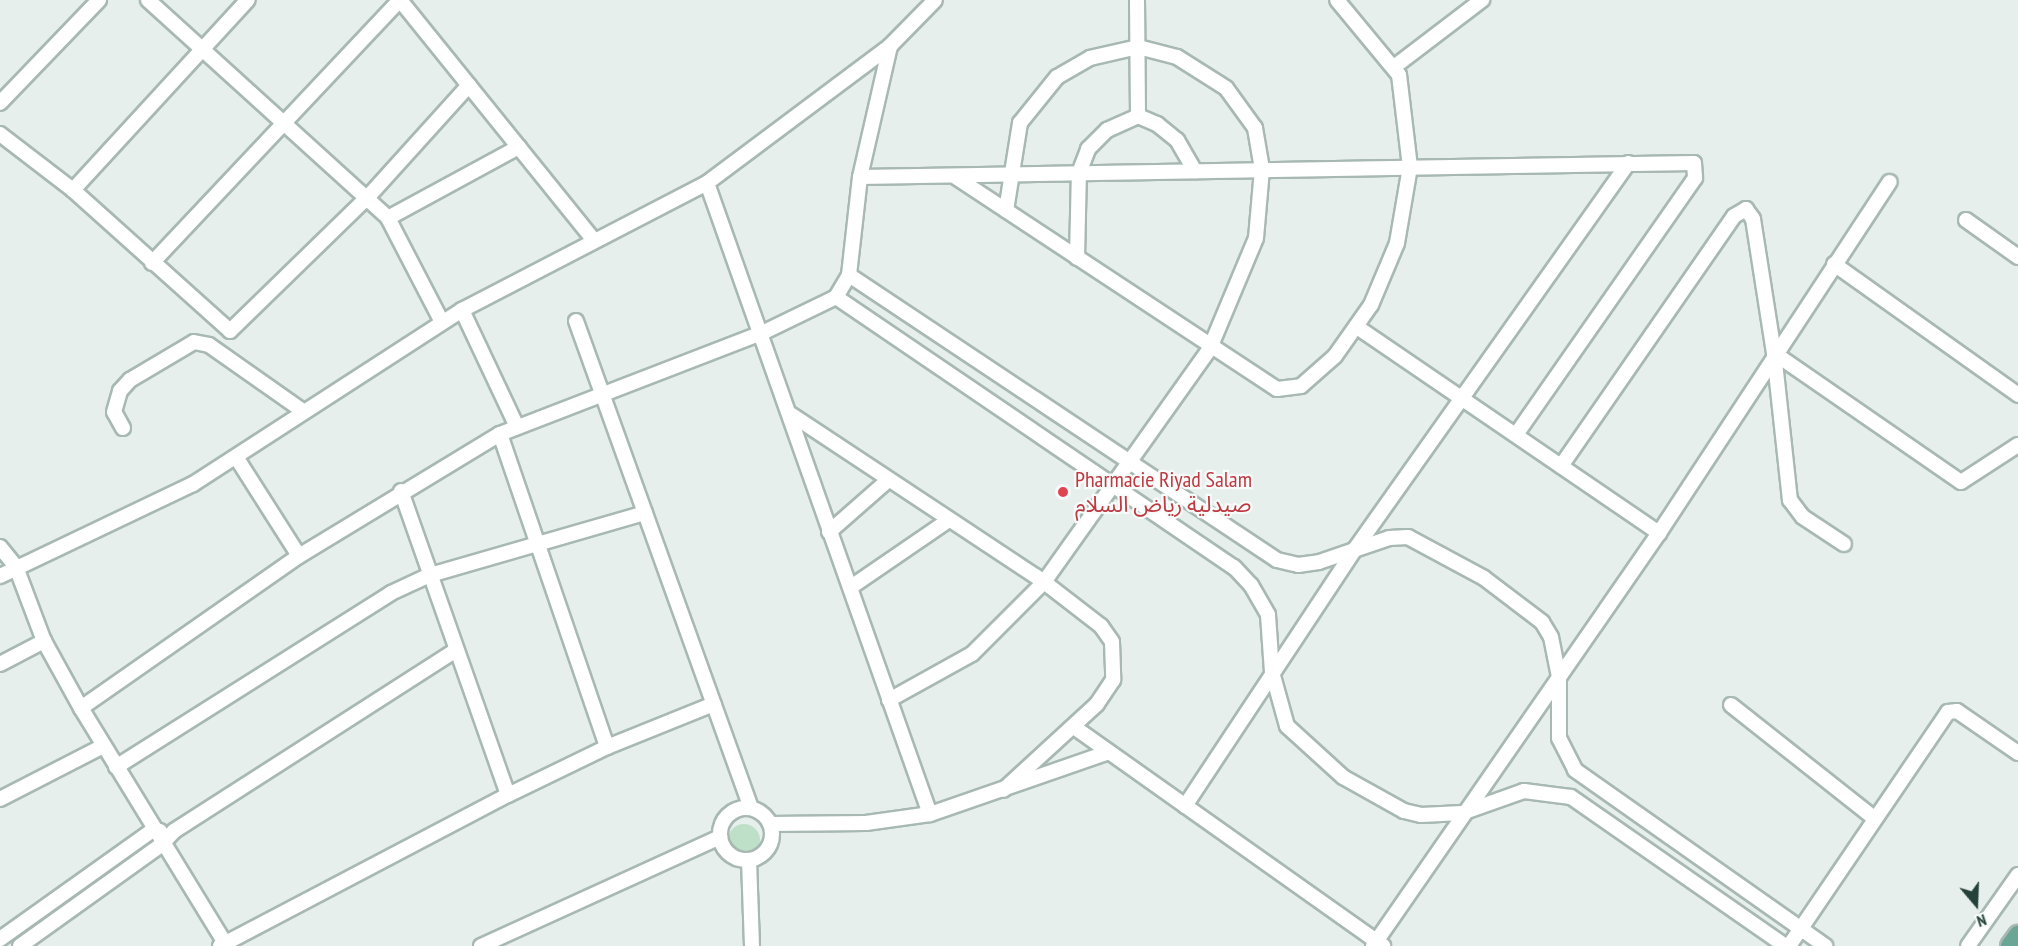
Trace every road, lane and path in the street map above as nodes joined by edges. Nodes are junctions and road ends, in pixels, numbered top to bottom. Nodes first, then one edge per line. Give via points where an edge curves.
1 (99, 0) edge
2 (148, 0) edge
3 (248, 0) edge
4 (400, 0) edge
5 (935, 0) edge
6 (1137, 0) edge
7 (1337, 0) edge
8 (1482, 0) edge
9 (890, 46) junction
10 (1138, 46) junction
11 (203, 49) junction
12 (1394, 67) junction
13 (469, 85) junction
14 (0, 103) edge
15 (1138, 116) junction
16 (284, 123) junction
17 (0, 134) edge
18 (519, 147) junction
19 (1628, 162) junction
20 (1410, 167) junction
21 (1262, 170) junction
22 (1195, 171) junction
23 (1079, 173) junction
24 (1010, 174) junction
25 (954, 176) junction
26 (860, 177) junction
27 (1890, 182) dead end
28 (707, 183) junction
29 (73, 190) junction
30 (367, 198) junction
31 (1006, 210) junction
32 (388, 218) junction
33 (1966, 220) dead end
34 (594, 240) junction
35 (2018, 257) edge
36 (1077, 258) junction
37 (152, 263) junction
38 (1834, 264) junction
39 (849, 274) junction
40 (836, 297) junction
41 (462, 310) junction
42 (576, 321) dead end
43 (442, 322) junction
44 (1357, 327) junction
45 (762, 333) junction
46 (1210, 348) junction
47 (1774, 353) junction
48 (2018, 395) edge
49 (603, 396) junction
50 (1461, 398) junction
51 (303, 411) junction
52 (792, 415) junction
53 (517, 427) junction
54 (123, 428) dead end
55 (500, 434) junction
56 (1516, 435) junction
57 (2018, 445) edge
58 (236, 458) junction
59 (1129, 464) junction
60 (1561, 466) junction
61 (888, 481) junction
62 (1115, 484) junction
63 (401, 491) junction
64 (645, 513) junction
65 (949, 520) junction
66 (830, 532) junction
67 (1659, 533) junction
68 (536, 542) junction
69 (1844, 544) dead end
70 (0, 547) edge
71 (1356, 549) junction
72 (299, 556) junction
73 (16, 567) junction
74 (430, 574) junction
75 (0, 576) edge
76 (1044, 582) junction
77 (850, 587) junction
78 (44, 641) junction
79 (456, 650) junction
80 (0, 664) edge
81 (1272, 672) junction
82 (1559, 677) junction
83 (889, 700) junction
84 (714, 705) junction
85 (1731, 705) dead end
86 (81, 708) junction
87 (1074, 727) junction
88 (103, 746) junction
89 (607, 747) junction
90 (1109, 752) junction
91 (2018, 753) edge
92 (116, 767) junction
93 (1003, 790) junction
94 (508, 795) junction
95 (0, 799) edge
96 (1185, 806) junction
97 (751, 808) junction
98 (1462, 813) junction
99 (930, 814) junction
100 (1873, 817) junction
101 (770, 824) junction
102 (153, 830) junction
103 (174, 831) junction
104 (720, 837) junction
105 (161, 845) junction
106 (749, 860) junction
107 (2018, 875) edge
108 (66, 890) junction
109 (77, 908) junction
110 (1800, 929) junction
111 (2018, 935) edge
112 (0, 939) edge
113 (224, 945) edge
114 (1378, 945) edge
115 (20, 946) edge
116 (481, 946) edge
117 (752, 946) edge
118 (1787, 946) edge
119 (1825, 946) edge
120 (1968, 946) edge
121 (2010, 946) edge

1 - 14 street
2 - 11 street
3 - 11 street
4 - 13 street
4 - 16 street
5 - 9 street
6 - 10 street
7 - 12 street
8 - 12 street
9 - 26 street
9 - 28 street
10 - 15 street
10 - 21 street via 1193,64 1226,88 1249,116
10 - 24 street via 1090,58 1057,77 1041,92 1020,123
11 - 16 street
11 - 29 street
12 - 20 street via 1403,90
13 - 18 street
13 - 30 street
15 - 22 street via 1168,131
15 - 23 street via 1096,139
16 - 30 street
16 - 37 street
17 - 29 street
18 - 32 street
18 - 34 street
19 - 20 street
19 - 50 street
19 - 56 street via 1690,161 1697,172
20 - 21 street
20 - 44 street via 1397,243
21 - 22 street
21 - 46 street via 1251,254
22 - 23 street
23 - 24 street
23 - 36 street
24 - 25 street
24 - 31 street
25 - 26 street
25 - 31 street
26 - 39 street
27 - 38 street
28 - 34 street
28 - 45 street
29 - 37 street
30 - 32 street
30 - 37 street via 230,331
31 - 36 street
32 - 43 street
33 - 35 street
34 - 41 street
36 - 46 street
38 - 47 street
38 - 48 street
39 - 40 street
39 - 59 street
40 - 45 street
40 - 62 street
41 - 43 street
41 - 53 street
42 - 49 street
43 - 51 street
44 - 46 street via 1315,377 1290,389 1277,389
44 - 50 street
45 - 49 street
45 - 52 street
46 - 59 street
47 - 57 street via 1962,482
47 - 60 street via 1753,219 1743,209
47 - 67 street
47 - 69 street via 1790,500 1803,517
49 - 53 street
49 - 64 street
50 - 56 street
50 - 71 street
51 - 54 street via 209,345 194,342 130,380 120,391 114,412
51 - 58 street
52 - 61 street
52 - 66 street
53 - 55 street
55 - 63 street
55 - 68 street
56 - 60 street
58 - 72 street
58 - 73 street via 193,484
59 - 62 street
59 - 71 street via 1277,560 1298,565
60 - 67 street
61 - 65 street
61 - 66 street
62 - 76 street
62 - 81 street via 1234,567 1251,585 1272,628
63 - 72 street
63 - 74 street
64 - 68 street
64 - 84 street
65 - 76 street
65 - 77 street
66 - 77 street
67 - 82 street
68 - 74 street
68 - 89 street
70 - 73 street
71 - 81 street
71 - 82 street via 1408,537 1447,555 1542,622 1557,652
72 - 86 street
73 - 75 street
73 - 78 street
74 - 79 street
74 - 92 street via 391,593
76 - 83 street via 972,654
76 - 87 street via 1101,626 1112,642 1113,680
77 - 83 street
78 - 80 street
78 - 86 street
79 - 94 street
79 - 103 street
81 - 96 street
81 - 98 street via 1287,726 1343,777 1404,811 1441,816
82 - 98 street
82 - 110 street via 1559,738 1575,770
83 - 99 street
84 - 89 street
84 - 97 street
85 - 100 street
86 - 88 street
87 - 90 street
87 - 93 street
88 - 92 street
88 - 95 street
89 - 94 street
90 - 93 street
90 - 96 street
91 - 100 street via 1950,711
92 - 102 street
93 - 99 street
94 - 113 street
96 - 114 street
97 - 101 street
97 - 104 street via 729,815
98 - 114 street
98 - 118 street via 1524,791 1571,797
99 - 101 street via 866,823
100 - 110 street
101 - 106 street via 773,833 766,852
102 - 103 street
102 - 105 street
102 - 108 street
103 - 105 street
104 - 106 street via 733,857
104 - 116 street
105 - 109 street
105 - 113 street
106 - 117 street
107 - 120 street
108 - 109 street
108 - 112 street
109 - 115 street
110 - 118 street
110 - 119 street
111 - 121 main road

